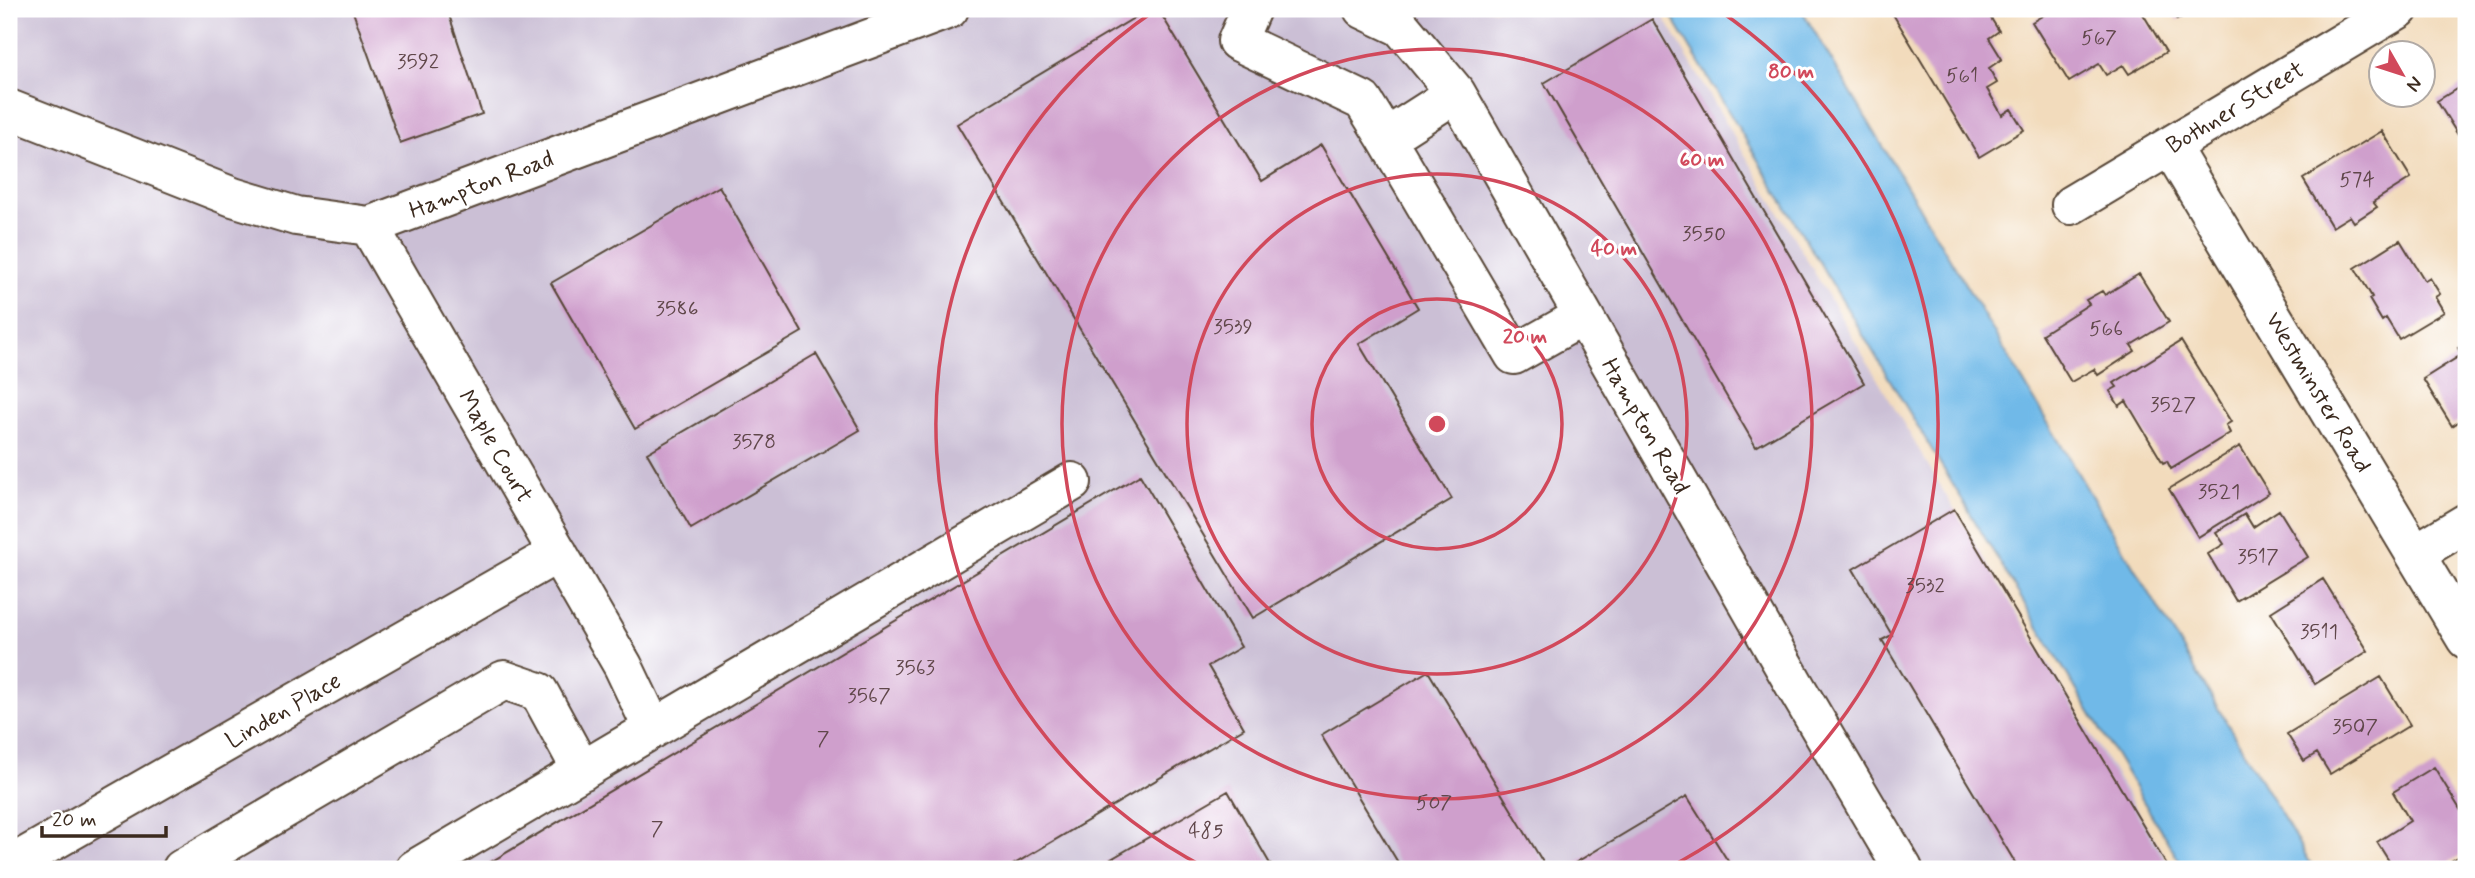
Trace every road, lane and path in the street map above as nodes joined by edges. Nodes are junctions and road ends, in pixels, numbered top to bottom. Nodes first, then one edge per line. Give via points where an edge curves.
1 (949, 9) edge
2 (1251, 9) edge
3 (1363, 9) edge
4 (2399, 9) edge
5 (1455, 93) junction
6 (9, 109) edge
7 (1386, 138) junction
8 (2171, 146) junction
9 (2071, 205) dead end
10 (369, 226) junction
11 (1583, 316) junction
12 (1072, 482) dead end
13 (2466, 523) edge
14 (558, 553) junction
15 (2416, 553) junction
16 (2466, 639) edge
17 (653, 729) junction
18 (582, 771) junction
19 (9, 866) edge
20 (1895, 866) edge
21 (181, 869) edge
22 (415, 869) edge

1 - 10 street, Hampton Road
2 - 7 street via 1237,41 1363,101
3 - 5 street, Hampton Road via 1401,27
4 - 8 street, Bothner Street
5 - 7 street
5 - 11 street, Hampton Road
6 - 10 street, Hampton Road via 233,197 296,216
7 - 11 street via 1514,355
8 - 9 street, Bothner Street
8 - 15 street, Westminster Road
10 - 14 street, Maple Court
11 - 20 street, Hampton Road
12 - 17 street
13 - 15 street
14 - 17 street, Maple Court via 623,666
14 - 19 street, Linden Place
15 - 16 street, Westminster Road
17 - 18 street
18 - 21 street via 539,692 504,680
18 - 22 street

